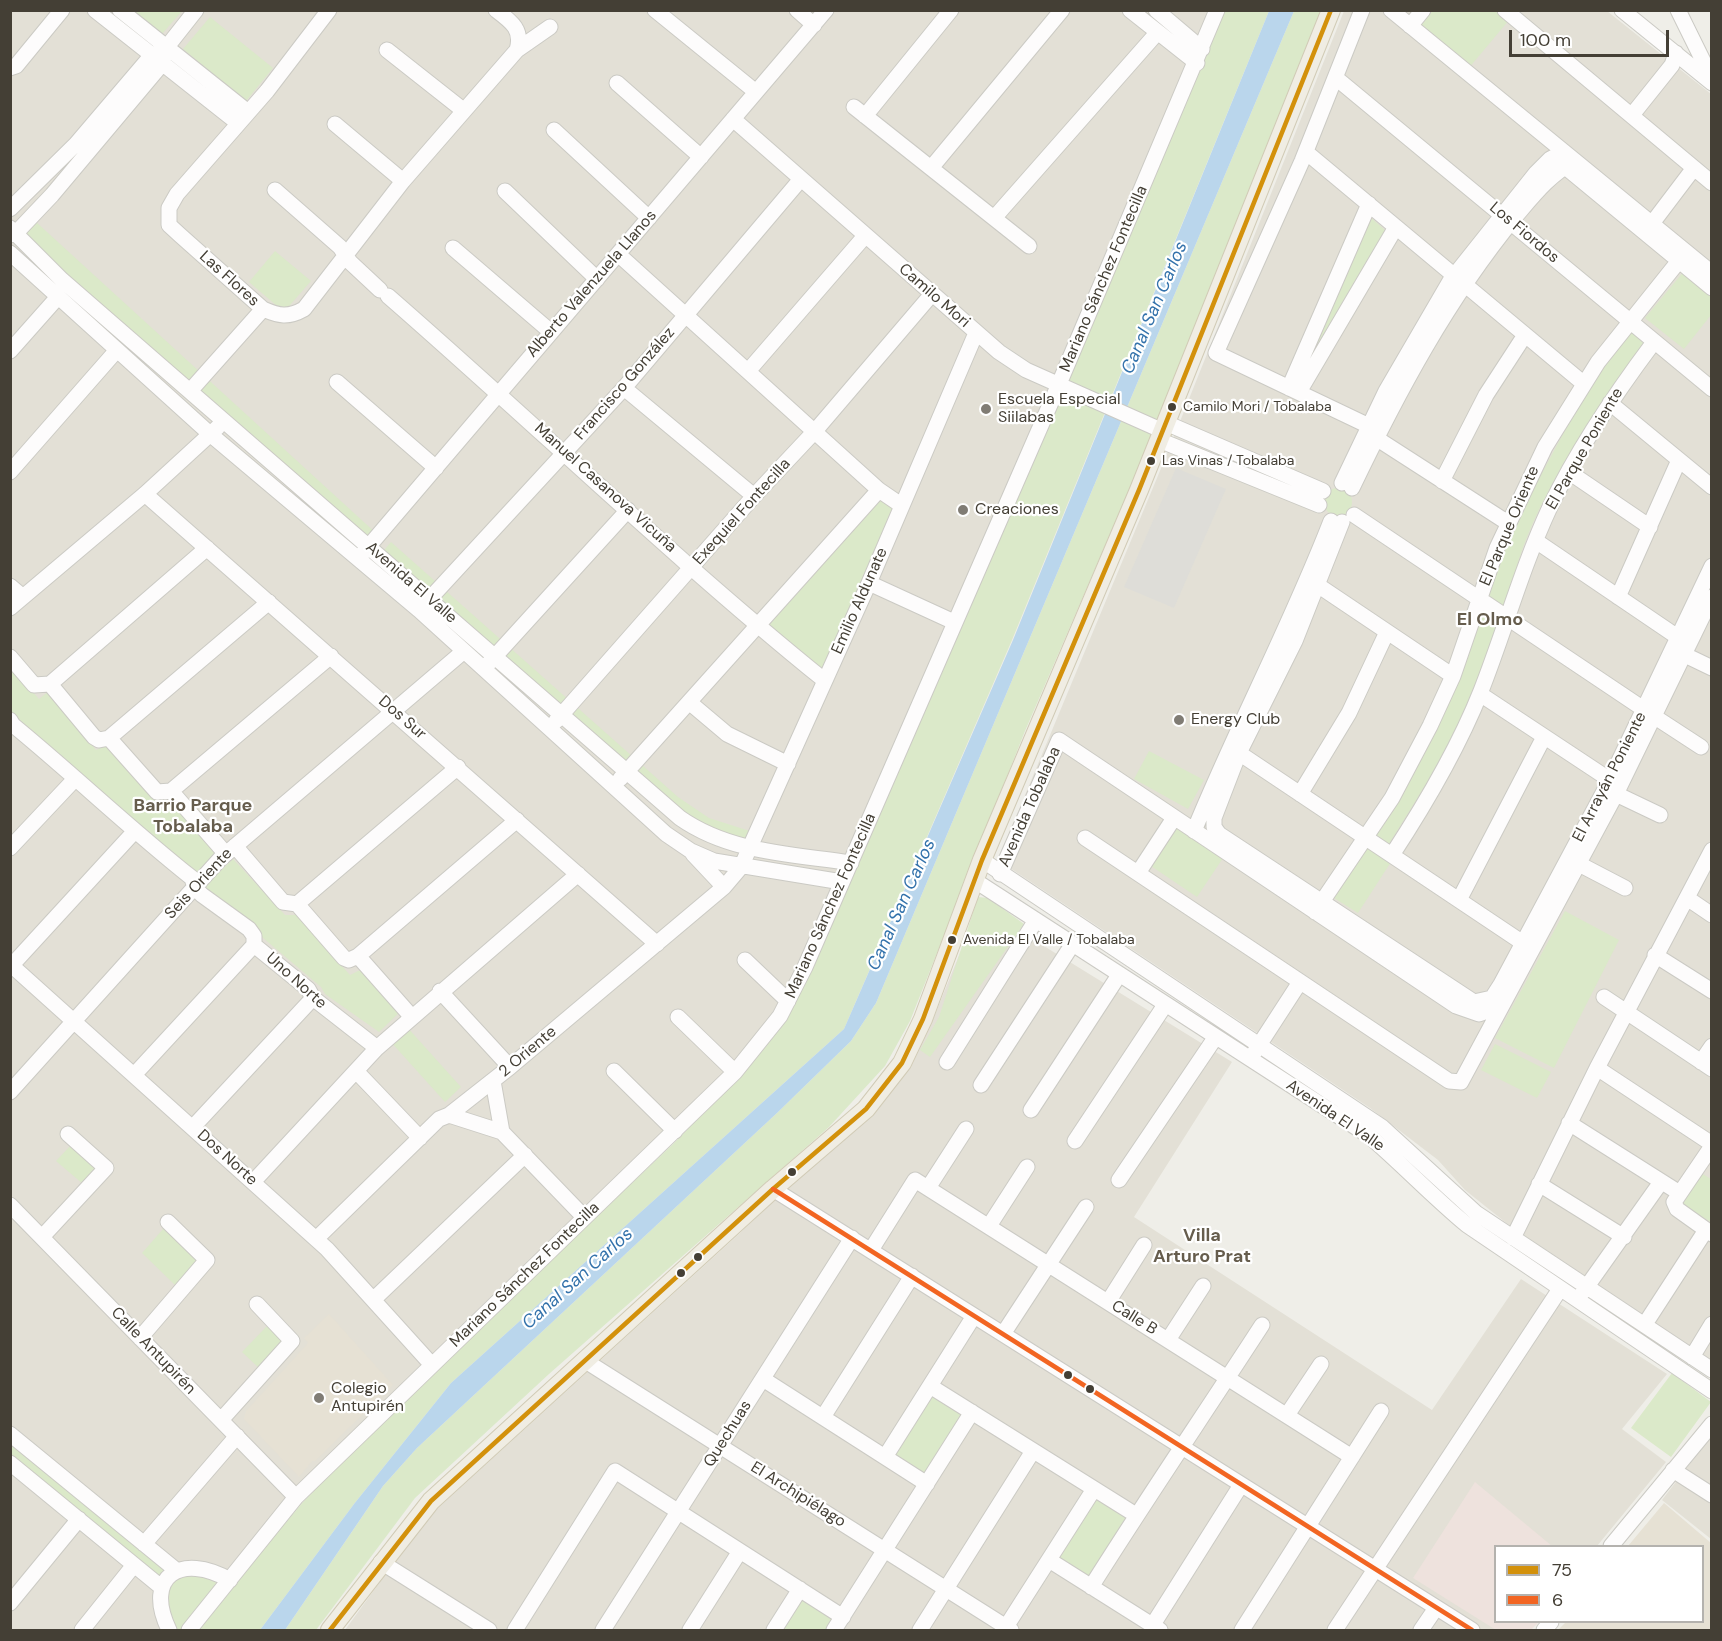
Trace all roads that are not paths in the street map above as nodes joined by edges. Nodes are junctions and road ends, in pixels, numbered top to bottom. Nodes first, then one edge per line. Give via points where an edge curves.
1 (95, 10) edge
2 (120, 10) edge
3 (196, 10) edge
4 (329, 10) edge
5 (496, 10) edge
6 (655, 10) edge
7 (797, 10) edge
8 (826, 10) edge
9 (951, 10) edge
10 (1062, 10) edge
11 (1131, 10) edge
12 (1156, 10) edge
13 (1217, 10) edge
14 (1331, 10) edge
15 (1362, 10) edge
16 (1391, 10) edge
17 (1423, 10) edge
18 (1505, 10) edge
19 (1622, 10) edge
20 (1678, 10) edge
21 (59, 11) edge
22 (814, 25) junction
23 (1410, 26) junction
24 (550, 27) dead end
25 (1156, 33) junction
26 (1693, 39) junction
27 (387, 50) dead end
28 (517, 50) junction
29 (1676, 53) junction
30 (160, 56) junction
31 (1199, 56) junction
32 (10, 68) edge
33 (1336, 78) junction
34 (1712, 81) edge
35 (617, 83) dead end
36 (756, 92) junction
37 (463, 110) junction
38 (1632, 115) junction
39 (243, 118) junction
40 (734, 119) junction
41 (335, 123) dead end
42 (554, 130) dead end
43 (1306, 152) junction
44 (1562, 156) junction
45 (701, 157) junction
46 (932, 168) junction
47 (1694, 168) junction
48 (801, 179) junction
49 (403, 181) junction
50 (1712, 183) edge
51 (275, 190) dead end
52 (505, 191) dead end
53 (1369, 204) junction
54 (10, 209) edge
55 (649, 218) junction
56 (994, 218) junction
57 (1506, 219) junction
58 (1396, 227) junction
59 (1648, 228) junction
60 (12, 232) edge
61 (865, 236) junction
62 (1029, 246) dead end
63 (453, 248) dead end
64 (10, 254) edge
65 (618, 254) junction
66 (346, 256) junction
67 (1682, 256) junction
68 (1712, 273) edge
69 (597, 279) junction
70 (1460, 280) junction
71 (1712, 288) edge
72 (932, 294) junction
73 (57, 298) junction
74 (263, 309) junction
75 (686, 315) junction
76 (1629, 321) junction
77 (551, 332) junction
78 (975, 333) junction
79 (1525, 335) junction
80 (1654, 342) junction
81 (117, 350) junction
82 (10, 351) edge
83 (750, 370) junction
84 (337, 382) dead end
85 (1583, 383) junction
86 (1059, 384) junction
87 (624, 388) junction
88 (1712, 389) edge
89 (1294, 390) junction
90 (189, 391) junction
91 (500, 393) junction
92 (1610, 404) junction
93 (224, 422) junction
94 (815, 431) junction
95 (1163, 432) junction
96 (1372, 432) junction
97 (210, 434) junction
98 (565, 453) junction
99 (1679, 460) junction
100 (435, 468) junction
101 (10, 472) edge
102 (1569, 472) junction
103 (1442, 481) junction
104 (1347, 486) junction
105 (1712, 487) edge
106 (879, 490) junction
107 (146, 494) junction
108 (754, 496) junction
109 (1321, 498) junction
110 (901, 506) junction
111 (628, 510) junction
112 (1342, 519) junction
113 (1508, 523) junction
114 (1650, 527) junction
115 (1536, 541) junction
116 (207, 548) junction
117 (364, 552) junction
118 (1712, 566) edge
119 (692, 567) junction
120 (869, 583) junction
121 (10, 586) edge
122 (1319, 586) junction
123 (23, 597) junction
124 (1618, 597) junction
125 (1712, 597) edge
126 (430, 598) junction
127 (1479, 599) junction
128 (269, 602) junction
129 (10, 608) edge
130 (419, 610) junction
131 (1508, 618) junction
132 (954, 622) junction
133 (757, 626) junction
134 (1387, 632) junction
135 (1679, 638) junction
136 (464, 651) junction
137 (1685, 655) junction
138 (331, 656) junction
139 (494, 656) junction
140 (10, 657) edge
141 (484, 668) junction
142 (1712, 668) edge
143 (1453, 676) junction
144 (824, 680) junction
145 (50, 684) junction
146 (1480, 694) junction
147 (689, 702) junction
148 (394, 711) junction
149 (1650, 713) junction
150 (562, 714) junction
151 (11, 724) edge
152 (550, 728) junction
153 (1544, 737) junction
154 (109, 738) junction
155 (1701, 747) dead end
156 (1239, 753) junction
157 (788, 764) junction
158 (458, 767) junction
159 (626, 772) junction
160 (74, 780) junction
161 (614, 786) junction
162 (1613, 787) junction
163 (171, 791) junction
164 (1300, 794) junction
165 (1660, 815) dead end
166 (1174, 818) junction
167 (518, 820) junction
168 (1194, 831) junction
169 (134, 832) junction
170 (1085, 838) dead end
171 (1366, 838) junction
172 (10, 848) edge
173 (750, 848) junction
174 (231, 850) junction
175 (1712, 850) edge
176 (691, 851) junction
177 (1392, 855) junction
178 (982, 860) junction
179 (851, 863) junction
180 (1579, 864) junction
181 (741, 867) junction
182 (1138, 873) junction
183 (578, 874) junction
184 (1000, 874) junction
185 (974, 880) junction
186 (842, 882) junction
187 (724, 887) junction
188 (195, 888) junction
189 (1625, 888) dead end
190 (1687, 898) junction
191 (1459, 900) junction
192 (297, 904) junction
193 (1318, 907) junction
194 (1712, 915) edge
195 (1036, 920) junction
196 (1075, 924) junction
197 (1051, 931) junction
198 (1364, 938) junction
199 (1523, 943) junction
200 (657, 944) junction
201 (254, 945) junction
202 (1072, 945) junction
203 (1655, 955) junction
204 (358, 956) junction
205 (745, 960) dead end
206 (11, 964) edge
207 (1119, 975) junction
208 (1300, 981) junction
209 (1506, 987) junction
210 (440, 991) junction
211 (1712, 991) edge
212 (1604, 997) dead end
213 (313, 998) junction
214 (788, 1001) junction
215 (1166, 1005) junction
216 (1499, 1007) junction
217 (1468, 1012) junction
218 (1626, 1012) junction
219 (411, 1016) junction
220 (678, 1017) dead end
221 (75, 1022) junction
222 (1489, 1033) junction
223 (1215, 1038) junction
224 (1259, 1046) junction
225 (1712, 1046) edge
226 (377, 1048) junction
227 (1250, 1060) junction
228 (947, 1062) dead end
229 (1706, 1065) edge
230 (510, 1067) junction
231 (1597, 1068) junction
232 (356, 1071) junction
233 (614, 1071) dead end
234 (735, 1072) junction
235 (134, 1075) junction
236 (493, 1081) junction
237 (981, 1085) dead end
238 (10, 1092) edge
239 (1031, 1110) dead end
240 (449, 1115) junction
241 (1569, 1123) junction
242 (193, 1127) junction
243 (966, 1129) dead end
244 (675, 1131) junction
245 (502, 1132) junction
246 (68, 1134) dead end
247 (420, 1138) junction
248 (1075, 1141) dead end
249 (1712, 1145) edge
250 (525, 1155) junction
251 (1027, 1167) dead end
252 (1705, 1167) edge
253 (1119, 1180) dead end
254 (253, 1182) junction
255 (1661, 1182) junction
256 (1539, 1184) junction
257 (928, 1188) junction
258 (773, 1189) junction
259 (1678, 1192) junction
260 (10, 1205) edge
261 (1086, 1207) dead end
262 (584, 1217) junction
263 (168, 1222) dead end
264 (989, 1226) junction
265 (1709, 1232) edge
266 (42, 1237) junction
267 (1624, 1237) junction
268 (852, 1238) junction
269 (316, 1239) junction
270 (1519, 1242) junction
271 (1144, 1245) dead end
272 (871, 1250) junction
273 (1518, 1262) junction
274 (1048, 1264) junction
275 (912, 1276) junction
276 (1203, 1286) dead end
277 (1588, 1286) junction
278 (1560, 1290) junction
279 (374, 1299) junction
280 (1577, 1300) junction
281 (1108, 1302) junction
282 (257, 1304) dead end
283 (974, 1316) junction
284 (1645, 1324) junction
285 (1712, 1324) edge
286 (1262, 1325) dead end
287 (1003, 1334) junction
288 (140, 1338) junction
289 (1168, 1340) junction
290 (1692, 1357) junction
291 (584, 1360) junction
292 (1321, 1364) dead end
293 (432, 1365) junction
294 (1712, 1370) edge
295 (1228, 1378) junction
296 (763, 1379) junction
297 (930, 1386) junction
298 (1712, 1391) edge
299 (1381, 1411) dead end
300 (972, 1412) junction
301 (1287, 1415) junction
302 (823, 1418) junction
303 (221, 1420) junction
304 (1712, 1424) edge
305 (10, 1434) edge
306 (237, 1436) junction
307 (720, 1446) junction
308 (1181, 1447) junction
309 (1033, 1451) junction
310 (885, 1457) junction
311 (1352, 1457) junction
312 (1673, 1470) junction
313 (14, 1471) edge
314 (927, 1484) junction
315 (1241, 1485) junction
316 (1094, 1489) junction
317 (1712, 1495) edge
318 (296, 1497) junction
319 (679, 1512) junction
320 (1136, 1515) junction
321 (79, 1519) junction
322 (1308, 1527) junction
323 (144, 1544) junction
324 (1612, 1545) edge
325 (885, 1550) junction
326 (740, 1551) junction
327 (1049, 1560) junction
328 (381, 1562) junction
329 (134, 1565) junction
330 (1374, 1569) junction
331 (176, 1570) junction
332 (230, 1580) junction
333 (161, 1587) junction
334 (1091, 1587) junction
335 (800, 1589) junction
336 (946, 1589) junction
337 (10, 1603) edge
338 (1436, 1608) junction
339 (843, 1617) junction
340 (1156, 1628) edge
341 (1007, 1629) edge
342 (82, 1630) edge
343 (169, 1630) edge
344 (189, 1630) edge
345 (330, 1630) edge
346 (489, 1630) edge
347 (515, 1630) edge
348 (603, 1630) edge
349 (690, 1630) edge
350 (774, 1630) edge
351 (834, 1630) edge
352 (920, 1630) edge
353 (1242, 1630) edge
354 (1335, 1630) edge
355 (1421, 1630) edge
356 (1472, 1630) edge

1 - 30 street
2 - 30 street
3 - 30 street
4 - 39 street, Las Flores
5 - 28 street via 517,27
6 - 36 street
7 - 22 street
8 - 22 street, Alberto Valenzuela Llanos
9 - 46 street via 859,111
10 - 46 street
11 - 25 street
12 - 31 street
13 - 31 street, Mariano Sánchez Fontecilla
14 - 95 main road, Avenida Tobalaba
15 - 33 street
16 - 23 street
17 - 23 street
18 - 38 street
19 - 29 street
20 - 26 street
21 - 32 street via 16,66
22 - 36 street, Alberto Valenzuela Llanos
23 - 44 street
24 - 28 street, Las Flores
25 - 31 street
25 - 56 street
26 - 29 street via 1686,50
26 - 34 street
27 - 37 street
28 - 37 street, Las Flores
29 - 34 street
29 - 38 street via 1672,64
30 - 39 street
30 - 54 street
30 - 60 street via 52,195
31 - 86 street, Mariano Sánchez Fontecilla
33 - 43 street
33 - 57 street, Los Fiordos
35 - 45 street
36 - 40 street, Alberto Valenzuela Llanos
37 - 49 street, Las Flores
38 - 47 street
39 - 74 street, Las Flores via 177,194 169,208 169,225
40 - 45 street, Alberto Valenzuela Llanos
40 - 48 street, Camilo Mori
41 - 49 street
42 - 55 street
43 - 53 street
43 - 89 street via 1216,353
44 - 57 street via 1551,177
44 - 59 street
45 - 55 street, Alberto Valenzuela Llanos
46 - 56 street
47 - 50 street
47 - 59 street
48 - 61 street, Camilo Mori
48 - 75 street, Francisco González
49 - 66 street, Las Flores
51 - 66 street, Manuel Casanova Vicuña via 340,246
52 - 69 street
53 - 58 street
53 - 89 street
55 - 65 street, Alberto Valenzuela Llanos
56 - 62 street
57 - 70 street
57 - 76 street, Los Fiordos
58 - 70 street
58 - 89 street
59 - 67 street
60 - 90 street, Avenida El Valle
61 - 72 street, Camilo Mori
61 - 83 street
63 - 77 street
64 - 73 street, Avenida El Valle
65 - 69 street, Alberto Valenzuela Llanos
65 - 75 street
66 - 74 street, Las Flores via 304,309 279,316
66 - 91 street, Manuel Casanova Vicuña
67 - 68 street
67 - 71 street
67 - 76 street, El Parque Oriente
69 - 77 street, Alberto Valenzuela Llanos
70 - 79 street
70 - 96 street via 1409,350
72 - 78 street, Camilo Mori
72 - 94 street, Exequiel Fontecilla
73 - 81 street, Avenida El Valle
73 - 82 street
74 - 90 street
75 - 83 street
75 - 87 street, Francisco González
76 - 80 street, Los Fiordos
76 - 85 street, El Parque Oriente
77 - 91 street, Alberto Valenzuela Llanos
78 - 86 street, Camilo Mori via 1026,370
78 - 110 street, Emilio Aldunate
79 - 85 street
79 - 103 street via 1486,395
80 - 88 street, Los Fiordos
80 - 92 street, El Parque Poniente
81 - 97 street, Avenida El Valle
81 - 101 street
83 - 94 street
84 - 100 street
85 - 113 street, El Parque Oriente via 1545,447
86 - 95 street, Camilo Mori
86 - 132 street, Mariano Sánchez Fontecilla
87 - 98 street, Francisco González
87 - 108 street
89 - 96 street
90 - 93 street, Avenida El Valle
91 - 98 street, Manuel Casanova Vicuña
91 - 100 street, Alberto Valenzuela Llanos
92 - 99 street
92 - 102 street, El Parque Poniente
93 - 97 street
93 - 117 street, Avenida El Valle
94 - 106 street
94 - 108 street, Exequiel Fontecilla
95 - 109 street, Camilo Mori
95 - 178 main road, Avenida Tobalaba
96 - 103 street
96 - 104 street
97 - 107 street
97 - 117 street, Avenida El Valle
98 - 111 street, Manuel Casanova Vicuña
98 - 126 street, Francisco González
99 - 105 street
99 - 114 street
100 - 117 street, Alberto Valenzuela Llanos
102 - 114 street
102 - 115 street, El Parque Poniente
103 - 113 street
104 - 109 street via 1328,486
104 - 112 street via 1358,501
106 - 110 street
106 - 133 street
107 - 116 street, Dos Sur
107 - 123 street
108 - 119 street, Exequiel Fontecilla
109 - 112 street via 1321,512
110 - 120 street, Emilio Aldunate
111 - 119 street, Manuel Casanova Vicuña
111 - 139 street
112 - 122 street
112 - 127 street
112 - 168 street via 1229,746
113 - 127 street, El Parque Oriente
114 - 124 street
115 - 124 street
115 - 131 street, El Parque Poniente
116 - 128 street, Dos Sur
116 - 145 street
117 - 126 street, Avenida El Valle
117 - 130 street, Avenida El Valle
118 - 135 street, El Arrayán Poniente
119 - 133 street, Manuel Casanova Vicuña
119 - 150 street, Exequiel Fontecilla
120 - 132 street
120 - 144 street, Emilio Aldunate
121 - 123 street
122 - 134 street
122 - 156 street
123 - 129 street
124 - 135 street
125 - 137 street, El Arrayán Poniente
126 - 130 street, Francisco González
126 - 139 street, Avenida El Valle
127 - 131 street
127 - 143 street, El Parque Oriente
128 - 138 street, Dos Sur
128 - 154 street
130 - 136 street, Avenida El Valle
131 - 146 street, El Parque Poniente
131 - 149 street
132 - 179 street, Mariano Sánchez Fontecilla
133 - 144 street, Manuel Casanova Vicuña
133 - 147 street
134 - 143 street
134 - 164 street via 1349,713
135 - 149 street, El Arrayán Poniente
136 - 141 street, Avenida El Valle
136 - 148 street, Seis Oriente
137 - 142 street
137 - 149 street, El Arrayán Poniente
138 - 148 street, Dos Sur
138 - 163 street
139 - 141 street
139 - 150 street, Avenida El Valle
140 - 145 street via 34,686
141 - 152 street, Avenida El Valle
143 - 171 street, El Parque Oriente via 1392,798
144 - 157 street, Emilio Aldunate
145 - 154 street via 94,737
146 - 153 street
146 - 177 street, El Parque Poniente via 1444,771
147 - 157 street via 727,734
147 - 159 street
148 - 158 street, Dos Sur
148 - 174 street, Seis Oriente
149 - 155 street
149 - 162 street, El Arrayán Poniente
150 - 152 street, Exequiel Fontecilla
150 - 159 street, Avenida El Valle
151 - 160 street, Uno Norte via 67,769
152 - 161 street, Avenida El Valle
153 - 162 street
153 - 191 street
154 - 163 street via 157,792
156 - 164 street
156 - 193 street via 1214,827
157 - 173 street, Emilio Aldunate
158 - 167 street, Dos Sur
158 - 192 street
159 - 161 street
159 - 173 street, Avenida El Valle via 701,833
160 - 169 street, Uno Norte
160 - 172 street
161 - 176 street, Avenida El Valle via 666,834
162 - 165 street
162 - 180 street, El Arrayán Poniente
162 - 199 street, El Arrayán Poniente
163 - 174 street
164 - 171 street
166 - 168 street
166 - 182 street
166 - 184 street, Avenida Tobalaba via 1059,740
167 - 183 street, Dos Sur
167 - 204 street
168 - 193 street
169 - 188 street, Uno Norte via 192,878
169 - 206 street
170 - 182 street
171 - 177 street
171 - 193 street, El Parque Oriente
173 - 179 street, Avenida El Valle
173 - 181 street, Emilio Aldunate
174 - 188 street, Seis Oriente
174 - 192 street via 283,902
175 - 190 street
176 - 181 street, Avenida El Valle
176 - 187 street
177 - 191 street
178 - 184 street, Avenida El Valle
178 - 185 main road, Avenida Tobalaba
179 - 186 street, Mariano Sánchez Fontecilla
180 - 189 street
180 - 209 street, El Arrayán Poniente
181 - 186 street, Avenida El Valle
181 - 187 street, 2 Oriente
182 - 208 street
183 - 200 street, Dos Sur
183 - 210 street
184 - 196 street, Avenida El Valle
185 - 195 street, Avenida El Valle
185 - 258 main road, Avenida Tobalaba via 923,1019 902,1063 866,1109
186 - 214 street, Mariano Sánchez Fontecilla
187 - 200 street, 2 Oriente
188 - 201 street, Uno Norte via 249,928 255,936
188 - 221 street, Seis Oriente
190 - 194 street
190 - 203 street
191 - 199 street
192 - 204 street via 344,957 349,960
193 - 198 street
195 - 197 street, Avenida El Valle
195 - 228 street
196 - 197 street via 1059,922
196 - 224 street, Avenida El Valle
197 - 202 street, Avenida El Valle
198 - 209 street, El Arrayán Poniente via 1469,1001 1483,1002
198 - 217 street
199 - 209 street, El Arrayán Poniente
200 - 230 street, 2 Oriente
201 - 213 street, Uno Norte via 308,989
201 - 235 street
202 - 207 street, Avenida El Valle
202 - 237 street
203 - 211 street
203 - 218 street
204 - 219 street
205 - 214 street
206 - 221 street, Dos Norte
207 - 215 street, Avenida El Valle
207 - 239 street
208 - 222 street, El Arrayán Poniente via 1455,1083 1463,1080
208 - 224 street
209 - 216 street, El Arrayán Poniente
210 - 219 street
210 - 230 street
212 - 218 street
213 - 226 street, Uno Norte
213 - 242 street
214 - 234 street, Mariano Sánchez Fontecilla
215 - 223 street, Avenida El Valle
215 - 248 street
216 - 217 street via 1482,1014
216 - 222 street, El Arrayán Poniente
217 - 222 street
218 - 229 street
218 - 231 street
219 - 226 street
220 - 234 street
221 - 235 street, Dos Norte
221 - 238 street, Seis Oriente
223 - 227 street, Avenida El Valle
223 - 253 street
224 - 227 street
224 - 270 street, Avenida El Valle via 1382,1127 1425,1163 1458,1199
225 - 229 street
226 - 232 street
227 - 273 street, Avenida El Valle via 1368,1135 1442,1205
230 - 236 street, 2 Oriente
231 - 241 street
231 - 249 street
232 - 247 street
232 - 254 street
233 - 244 street
234 - 244 street, Mariano Sánchez Fontecilla
235 - 242 street, Dos Norte
236 - 240 street, 2 Oriente
236 - 245 street
240 - 245 street
240 - 247 street, 2 Oriente via 439,1119
241 - 255 street
241 - 256 street
242 - 254 street, Dos Norte
243 - 257 street
244 - 262 street, Mariano Sánchez Fontecilla
245 - 250 street
246 - 266 street via 106,1168
247 - 269 street, 2 Oriente
249 - 252 street
250 - 262 street
250 - 279 street
251 - 264 street
252 - 259 street
254 - 269 street, Dos Norte
255 - 259 street
255 - 267 street
256 - 267 street
256 - 270 street
257 - 264 street, Calle B
257 - 272 street, Calle B via 915,1180
258 - 268 street
258 - 291 main road, Avenida Tobalaba
259 - 265 street via 1674,1202 1677,1209
260 - 266 street, Calle Antupirén
261 - 274 street
262 - 293 street, Mariano Sánchez Fontecilla
263 - 288 street via 207,1260
264 - 274 street, Calle B
265 - 284 street
266 - 288 street, Calle Antupirén
267 - 277 street
268 - 272 street
268 - 296 street, Quechuas
269 - 279 street, Dos Norte
270 - 273 street via 1525,1258
270 - 277 street, Avenida El Valle
271 - 281 street
272 - 275 street
273 - 278 street, Avenida El Valle
274 - 281 street, Calle B
274 - 287 street
275 - 283 street
275 - 302 street
276 - 289 street
277 - 280 street
277 - 284 street, Avenida El Valle
278 - 280 street, Avenida El Valle
278 - 330 street
279 - 293 street, Dos Norte
280 - 298 street, Avenida El Valle
281 - 289 street, Calle B
282 - 303 street via 292,1341
283 - 287 street
283 - 297 street
284 - 290 street, Avenida El Valle
285 - 290 street
286 - 295 street
287 - 308 street
288 - 303 street, Calle Antupirén
289 - 295 street, Calle B
290 - 294 street, Avenida El Valle
291 - 307 street, El Archipiélago
291 - 328 main road, Avenida Tobalaba via 431,1501
292 - 301 street
293 - 318 street, Mariano Sánchez Fontecilla
295 - 301 street, Calle B
295 - 308 street
296 - 302 street
296 - 307 street, Quechuas
297 - 300 street
297 - 310 street
299 - 311 street
300 - 309 street
300 - 314 street
301 - 311 street, Calle B
302 - 310 street
303 - 306 street, Calle Antupirén
304 - 312 street
305 - 323 street
306 - 318 street, Calle Antupirén
306 - 323 street
307 - 319 street, Quechuas
307 - 325 street, El Archipiélago
308 - 315 street
308 - 320 street
309 - 316 street
309 - 336 street
310 - 314 street
311 - 322 street
312 - 317 street
312 - 324 street
313 - 321 street
314 - 325 street
315 - 322 street
315 - 340 street
316 - 320 street
316 - 327 street
318 - 332 street, Mariano Sánchez Fontecilla
319 - 326 street
319 - 347 street via 615,1471
319 - 348 street, Quechuas
320 - 334 street
321 - 329 street
321 - 337 street
322 - 330 street
322 - 353 street
323 - 331 street
325 - 336 street, El Archipiélago
325 - 339 street
326 - 335 street
326 - 349 street
327 - 334 street
327 - 341 street
328 - 345 main road, Avenida Tobalaba
328 - 346 street
329 - 333 street
329 - 342 street
330 - 338 street
330 - 354 street
331 - 332 street via 211,1570
331 - 333 street
332 - 344 street, Mariano Sánchez Fontecilla
333 - 343 street via 161,1612
334 - 340 street
335 - 339 street
335 - 350 street
336 - 341 street, El Archipiélago
336 - 352 street
338 - 355 street
338 - 356 street
339 - 351 street

